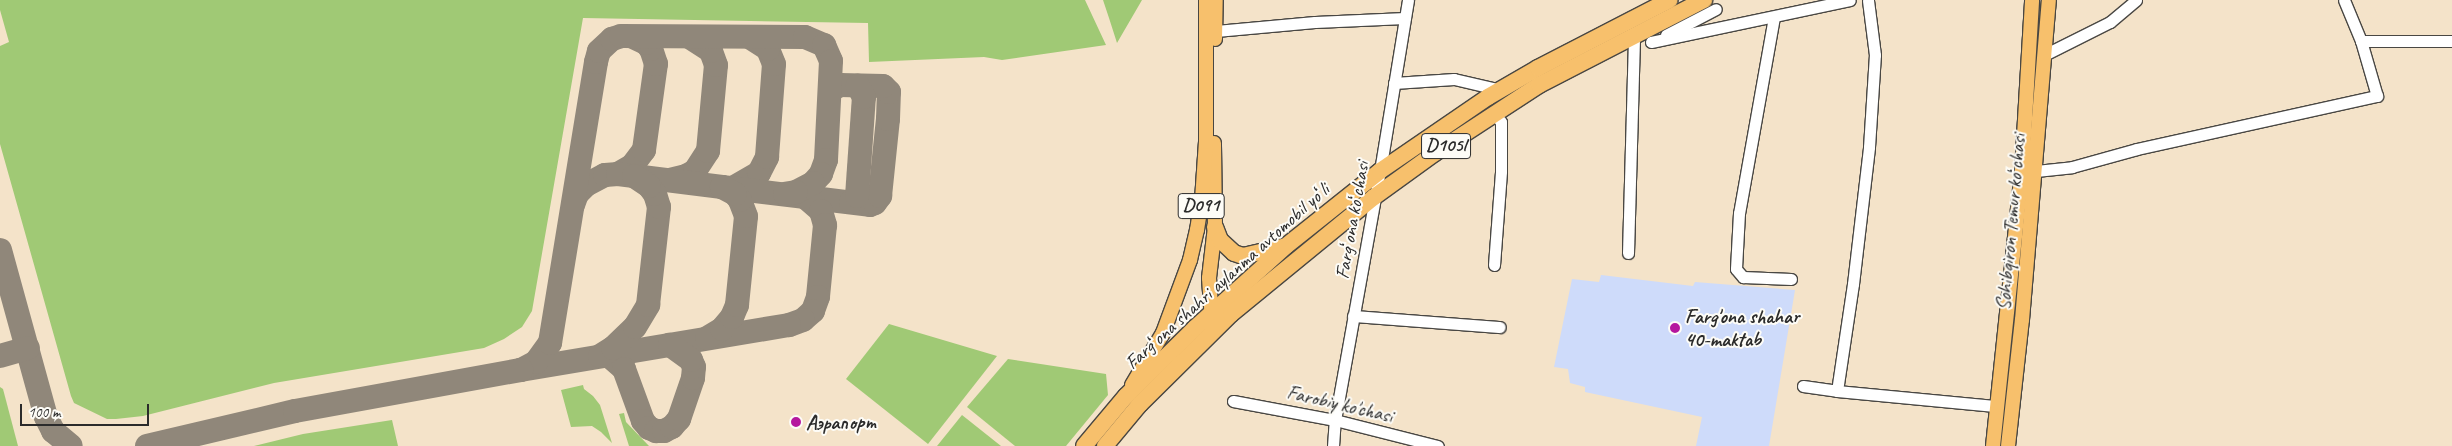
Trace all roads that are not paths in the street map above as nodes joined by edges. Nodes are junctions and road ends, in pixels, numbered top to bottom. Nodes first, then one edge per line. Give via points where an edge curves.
1 (1206, 0) edge
2 (1216, 0) edge
3 (1408, 0) edge
4 (1670, 0) edge
5 (1850, 0) edge
6 (1868, 0) edge
7 (2032, 0) edge
8 (2049, 0) edge
9 (2136, 0) edge
10 (2344, 0) edge
11 (1710, 5) edge
12 (1774, 17) junction
13 (1405, 18) junction
14 (1216, 31) junction
15 (1634, 35) junction
16 (2361, 41) junction
17 (2452, 41) edge
18 (1651, 42) junction
19 (2044, 55) junction
20 (1394, 83) junction
21 (1501, 90) junction
22 (1494, 113) junction
23 (1380, 171) junction
24 (2036, 171) junction
25 (1374, 197) junction
26 (1215, 227) junction
27 (1286, 246) junction
28 (1628, 253) dead end
29 (1494, 265) dead end
30 (1791, 279) dead end
31 (1210, 314) junction
32 (1354, 316) junction
33 (1500, 326) dead end
34 (1214, 332) junction
35 (1803, 386) dead end
36 (1837, 391) junction
37 (1126, 396) junction
38 (1234, 401) dead end
39 (1997, 406) junction
40 (1334, 420) junction
41 (1084, 446) edge
42 (1105, 446) edge
43 (1333, 446) edge
44 (1438, 446) edge
45 (1993, 446) edge
46 (2008, 446) edge

1 - 37 main road, D091 via 1206,142 1197,230 1190,260 1162,333
2 - 14 main road, D091
3 - 13 street, Fargʻona koʻchasi
4 - 21 highway, Fargʻona shahri aylanma avtomobil yoʻli / D105l
5 - 12 street
6 - 36 street via 1875,55 1869,147
7 - 39 main road, Sohibqiron Temur koʻchasi via 2022,170
8 - 19 main road, Sohibqiron Temur koʻchasi
9 - 19 street via 2110,22
10 - 16 street
11 - 15 highway, Fargʻona shahri aylanma avtomobil yoʻli / D105l
11 - 18 street
12 - 18 street
12 - 30 street via 1739,213 1736,269 1743,277
13 - 14 street
13 - 20 street, Fargʻona koʻchasi
14 - 26 main road, D091
15 - 18 street via 1643,43
15 - 22 highway, Fargʻona shahri aylanma avtomobil yoʻli / D105l via 1539,85
15 - 28 street
16 - 17 street
16 - 24 street via 2377,96 2137,148 2072,167
19 - 24 main road, Sohibqiron Temur koʻchasi
20 - 21 street via 1454,79
20 - 23 street, Fargʻona koʻchasi
21 - 23 highway, Fargʻona shahri aylanma avtomobil yoʻli / D105l
22 - 25 highway, Fargʻona shahri aylanma avtomobil yoʻli / D105l
22 - 29 street via 1501,122
23 - 25 street, Fargʻona koʻchasi
23 - 27 highway, Fargʻona shahri aylanma avtomobil yoʻli / D105l
24 - 46 main road, Sohibqiron Temur koʻchasi
25 - 32 street, Fargʻona koʻchasi
25 - 34 highway, Fargʻona shahri aylanma avtomobil yoʻli / D105l via 1287,266
26 - 27 highway, D091 via 1220,240 1234,253 1243,256
26 - 31 main road, D091 via 1209,278
27 - 31 highway, Fargʻona shahri aylanma avtomobil yoʻli / D105l
31 - 34 main road, D091
31 - 37 highway, Fargʻona shahri aylanma avtomobil yoʻli / D091
32 - 33 street
32 - 40 street, Fargʻona koʻchasi
34 - 42 highway, Fargʻona shahri aylanma avtomobil yoʻli via 1140,404
35 - 36 street
36 - 39 street
37 - 41 highway, Fargʻona shahri aylanma avtomobil yoʻli / D091
38 - 40 street, Farobiy ko'chasi
39 - 45 main road, Sohibqiron Temur koʻchasi
40 - 43 street, Fargʻona koʻchasi
40 - 44 street, Farobiy ko'chasi

